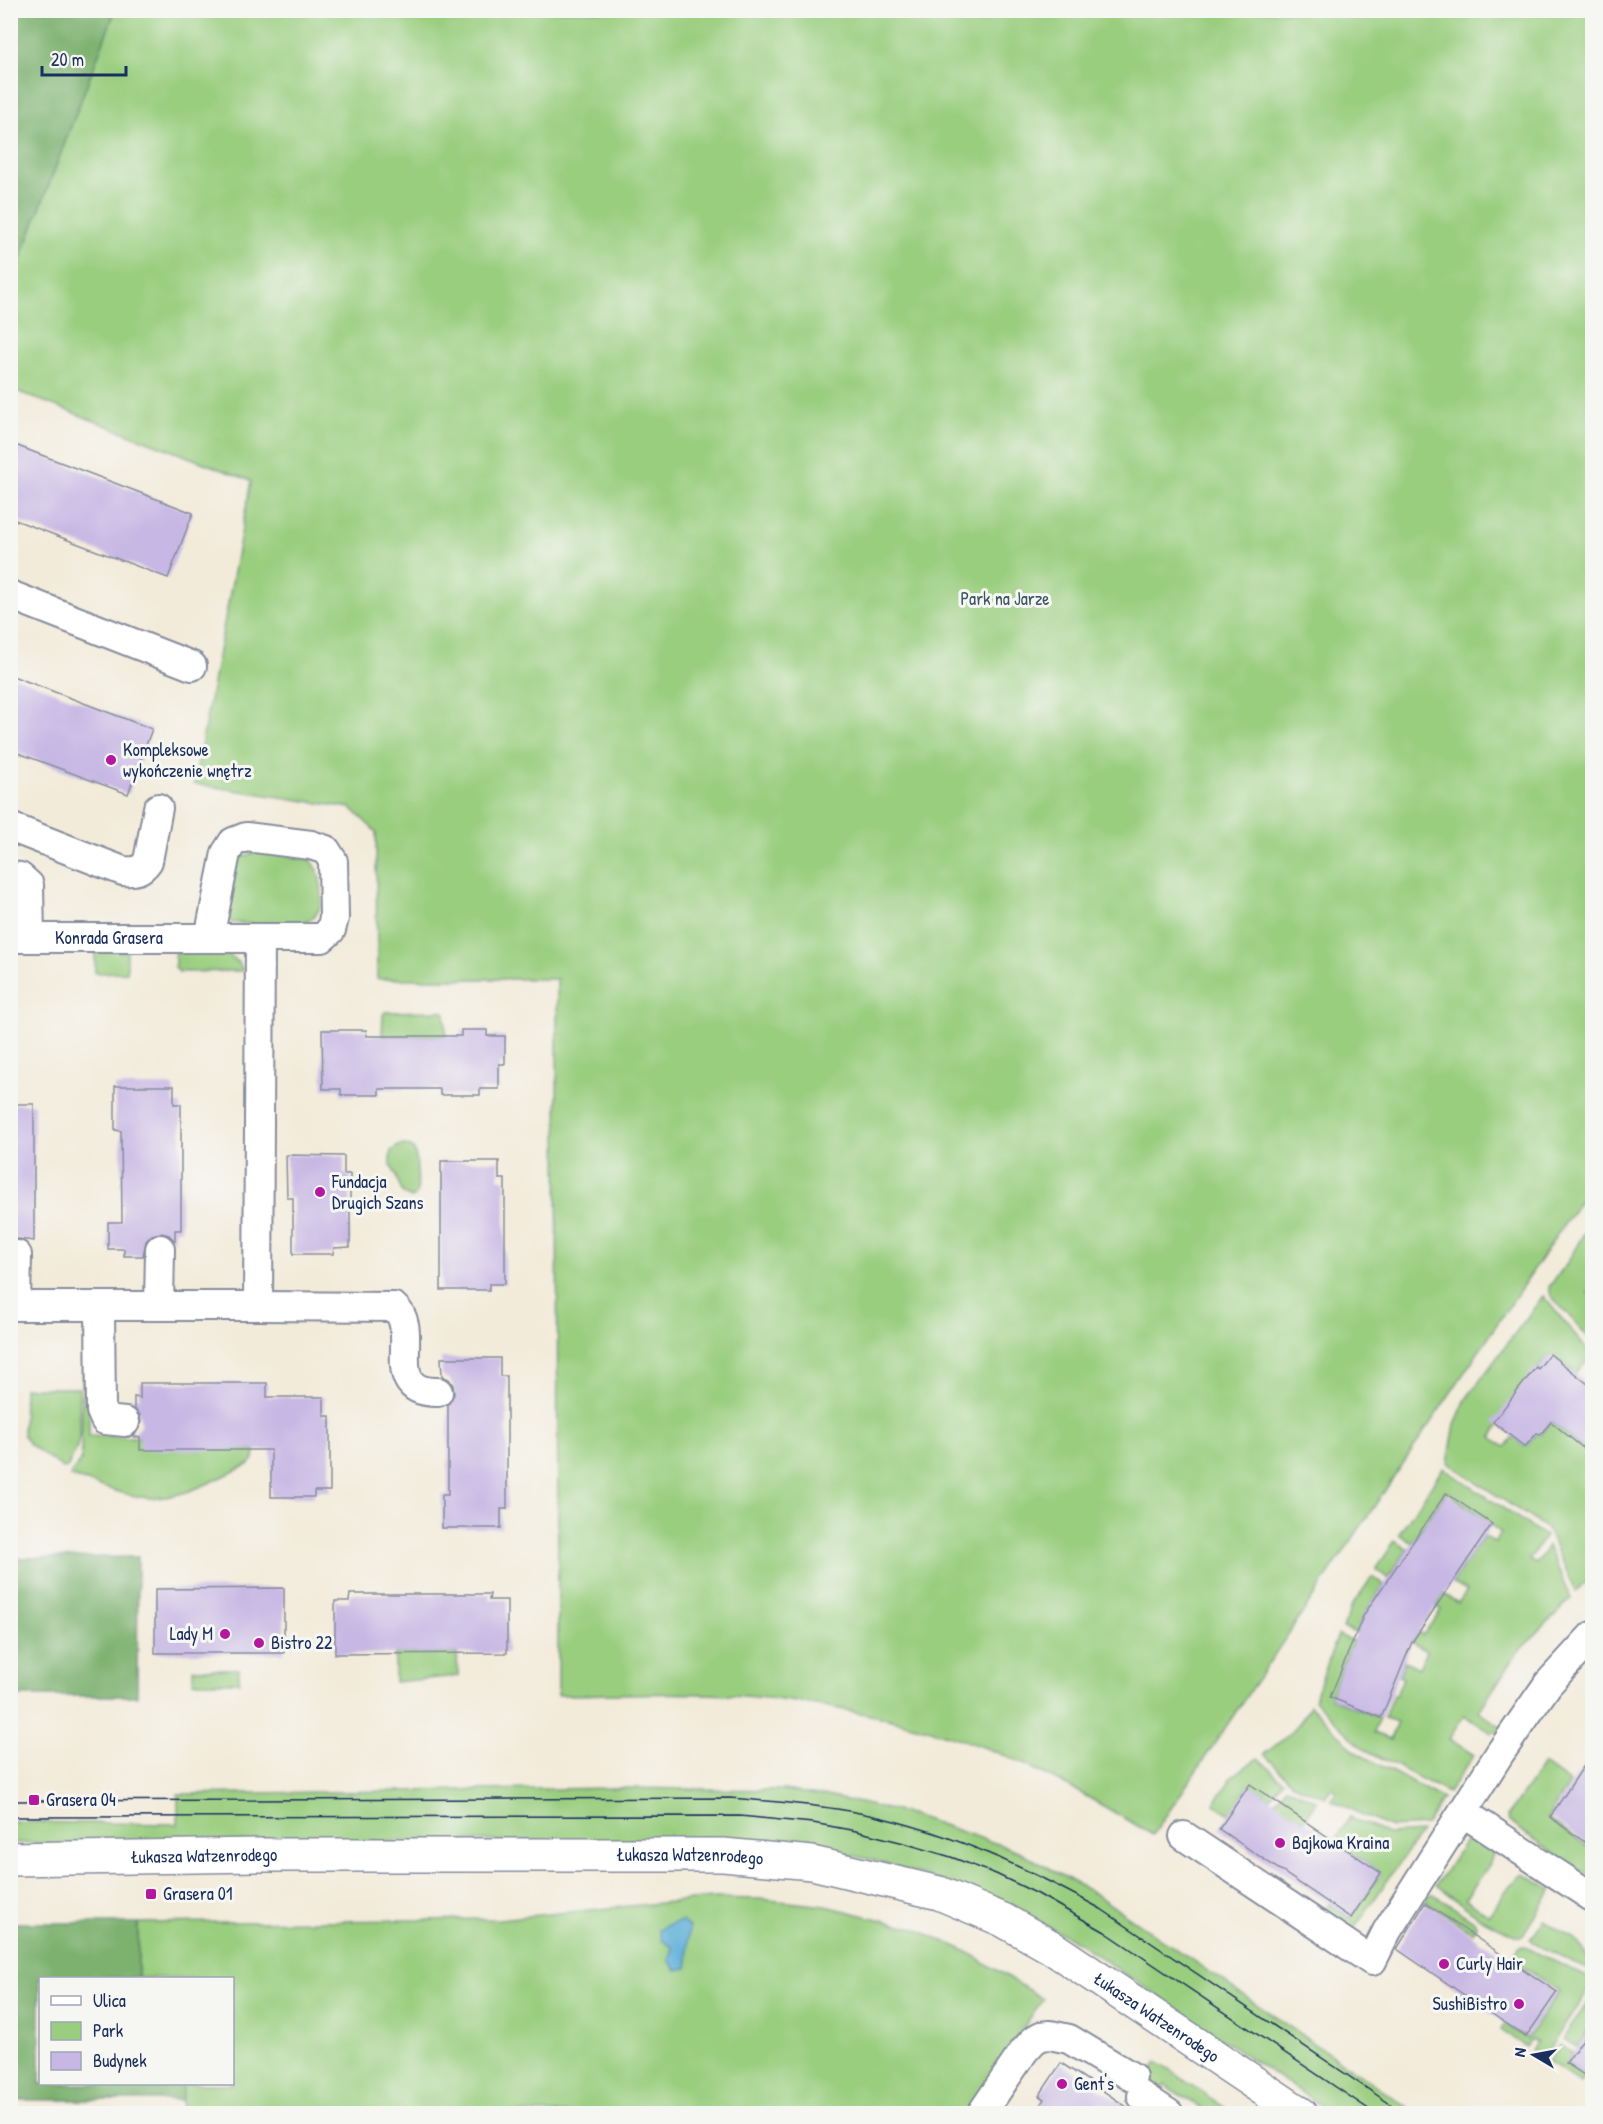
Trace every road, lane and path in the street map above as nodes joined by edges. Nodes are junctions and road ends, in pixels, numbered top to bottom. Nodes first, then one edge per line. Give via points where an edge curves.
1 (10, 595) edge
2 (192, 666) dead end
3 (158, 808) dead end
4 (10, 827) edge
5 (10, 876) edge
6 (20, 938) edge
7 (209, 938) junction
8 (260, 938) junction
9 (160, 1249) dead end
10 (17, 1256) dead end
11 (13, 1306) edge
12 (100, 1306) junction
13 (159, 1306) junction
14 (258, 1306) junction
15 (438, 1392) dead end
16 (125, 1422) dead end
17 (1593, 1636) edge
18 (1464, 1813) junction
19 (1184, 1836) dead end
20 (10, 1859) edge
21 (1593, 1897) edge
22 (981, 2114) edge
23 (1169, 2114) edge
24 (1301, 2114) edge

1 - 2 street
3 - 4 street via 148,861 135,872 123,871
5 - 6 street via 20,877 29,885
6 - 7 street, Konrada Grasera
7 - 8 street, Konrada Grasera
7 - 8 street, Konrada Grasera via 226,853 233,842 246,837 326,850 333,861 334,918 330,930 322,938
8 - 14 street
9 - 13 street
10 - 11 street
11 - 12 street
12 - 13 street
12 - 16 street via 101,1411 105,1420
13 - 14 street
14 - 15 street via 394,1307 404,1321 409,1381 426,1393
17 - 18 street via 1548,1684
18 - 19 street via 1387,1931 1372,1961
18 - 21 street
20 - 24 street, Łukasza Watzenrodego via 723,1856 812,1863 939,1893 1003,1920 1052,1947
22 - 23 street via 1024,2051 1034,2040 1050,2035 1069,2039

